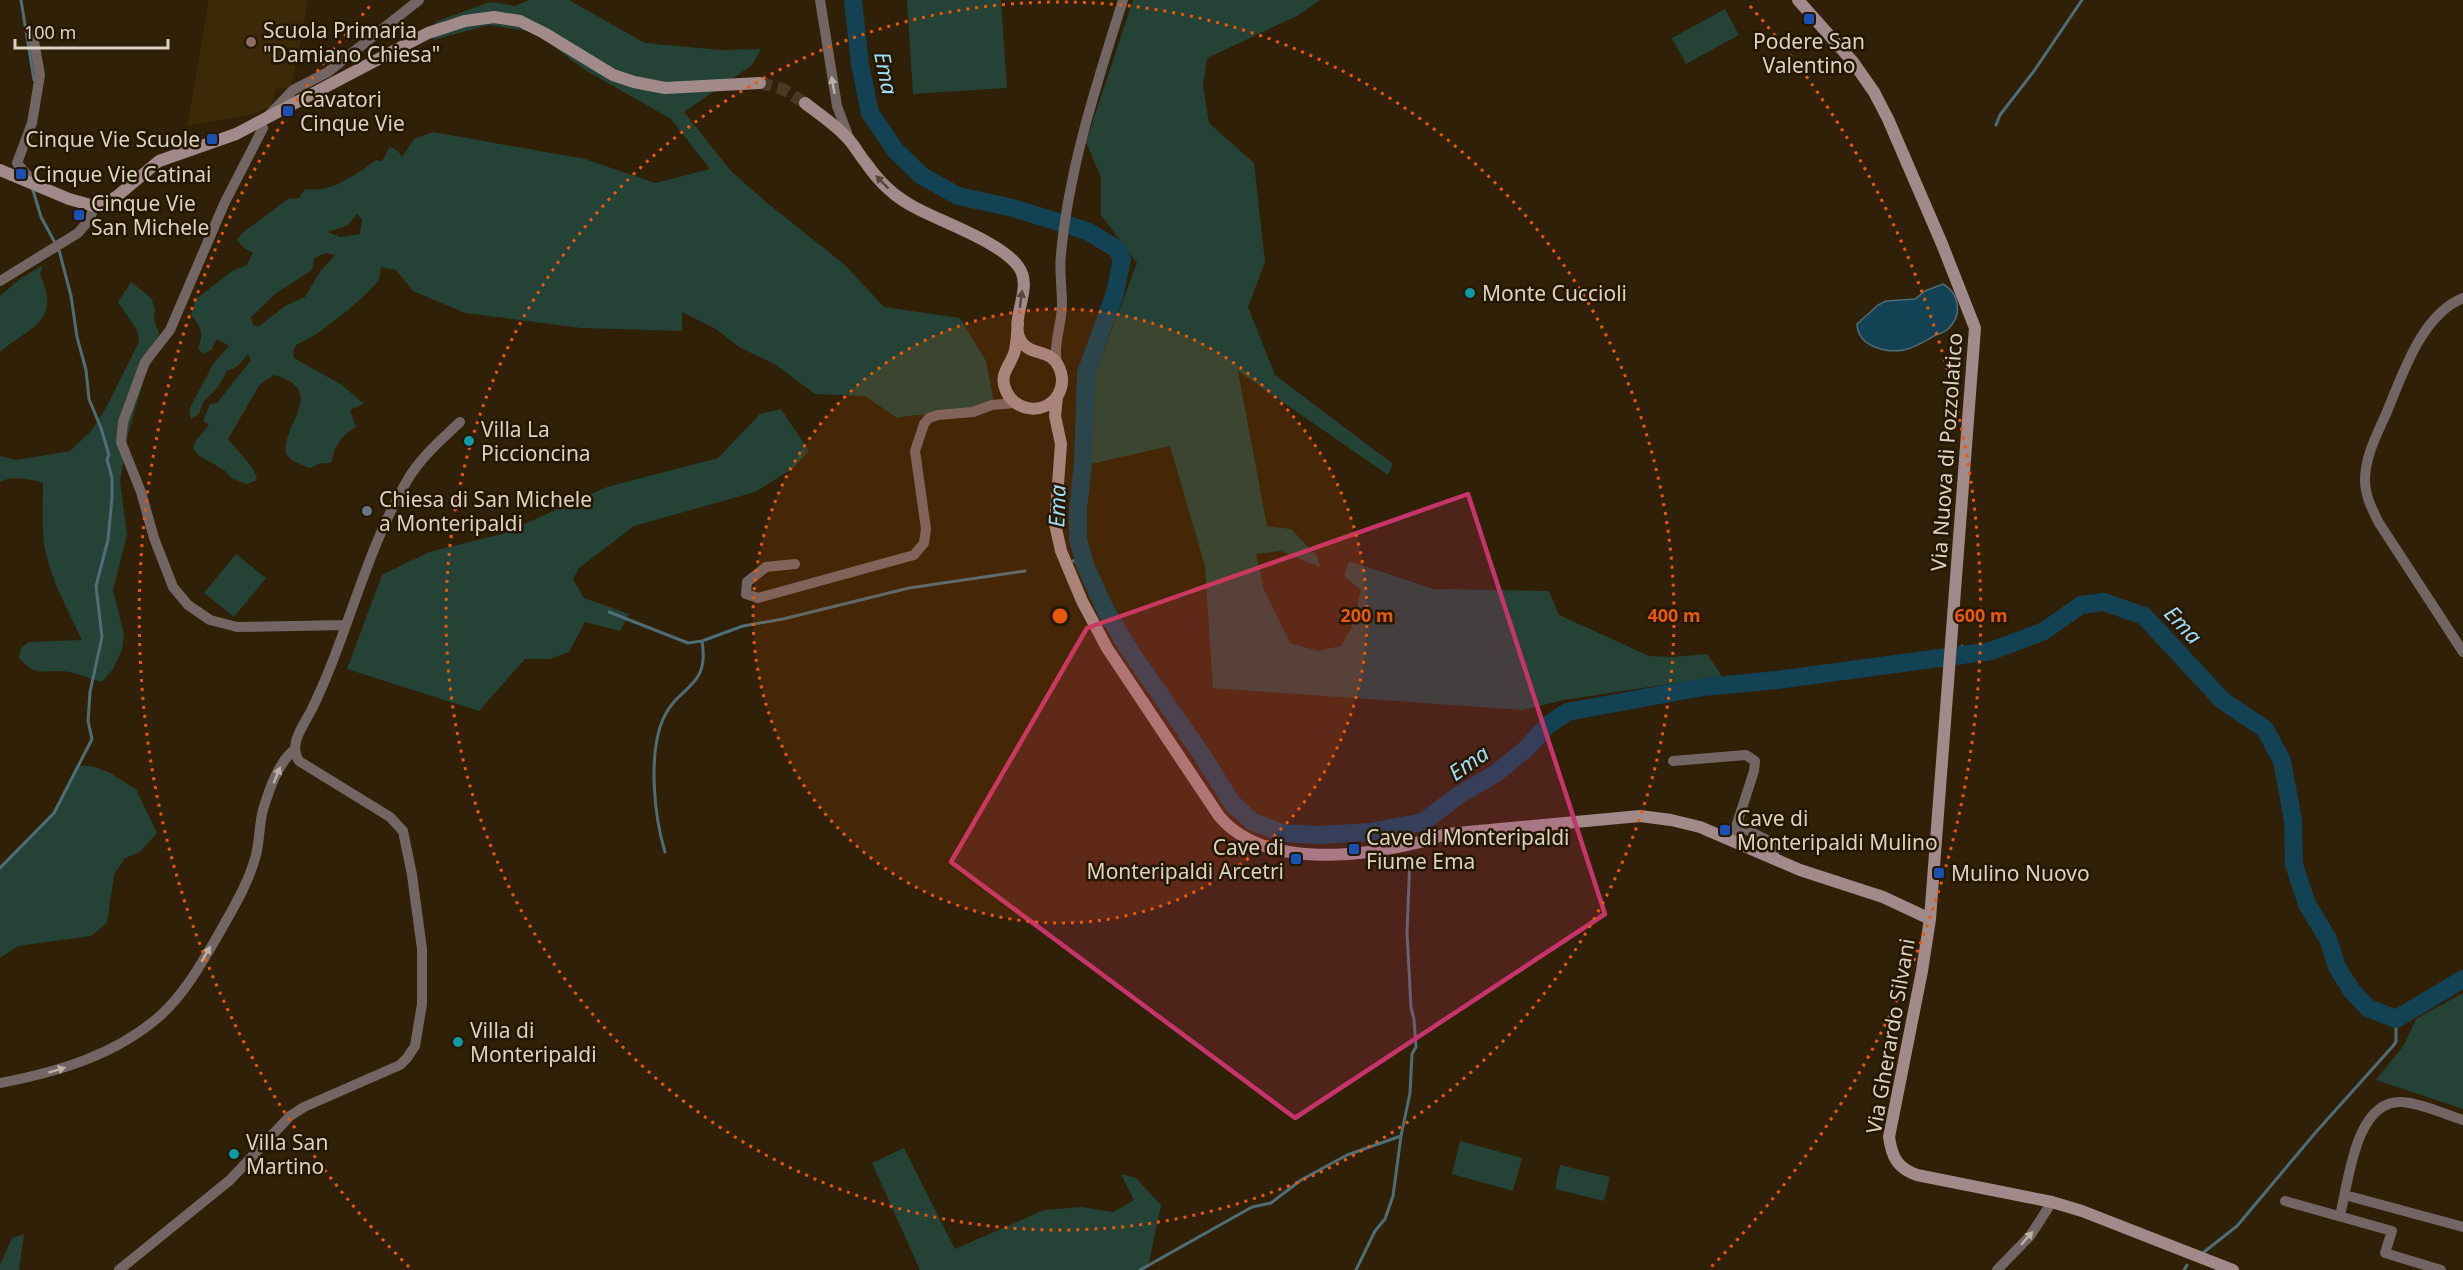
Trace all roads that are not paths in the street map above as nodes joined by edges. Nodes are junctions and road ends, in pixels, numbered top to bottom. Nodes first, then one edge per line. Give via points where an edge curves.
1 (419, 0) edge
2 (820, 0) edge
3 (1123, 0) edge
4 (1798, 0) edge
5 (33, 36) dead end
6 (760, 83) tunnel mouth
7 (805, 103) tunnel mouth
8 (264, 119) junction
9 (851, 141) junction
10 (0, 170) edge
11 (34, 183) junction
12 (94, 206) junction
13 (0, 281) edge
14 (2463, 298) edge
15 (1018, 323) junction
16 (1057, 333) junction
17 (1033, 350) junction
18 (1009, 362) junction
19 (1057, 363) junction
20 (1005, 389) junction
21 (1057, 397) junction
22 (1015, 403) junction
23 (992, 405) junction
24 (1042, 408) junction
25 (460, 422) dead end
26 (1057, 425) junction
27 (795, 564) dead end
28 (346, 625) junction
29 (2463, 652) edge
30 (294, 750) junction
31 (1673, 761) dead end
32 (1737, 825) junction
33 (1732, 839) junction
34 (1775, 859) junction
35 (1930, 919) junction
36 (0, 1083) edge
37 (2463, 1120) edge
38 (2346, 1195) junction
39 (2285, 1201) dead end
40 (2052, 1202) junction
41 (2340, 1215) junction
42 (2463, 1227) edge
43 (119, 1270) edge
44 (1997, 1270) edge
45 (2233, 1270) edge
46 (2441, 1270) edge

1 - 8 street via 328,72 293,90
9 -> 2 street via 837,106
3 - 16 street via 1087,115 1069,199 1060,255 1062,305
4 - 35 street, Via Nuova di Pozzolatico via 1874,92 1974,323
5 - 11 street via 40,75 32,123 17,163
6 - 8 street via 665,88 634,82 613,75 520,21 494,17 428,33
7 - 9 street
8 - 12 street via 236,134 154,164 116,197
8 - 28 street via 170,330 145,362 123,422 121,442 173,586 188,605 210,620 237,627
15 -> 9 street via 1024,282 1018,266 1006,255 909,204 882,184
10 - 11 street
11 - 12 street
12 - 13 street via 90,219 78,233
14 - 29 street via 2430,325 2405,366 2372,448 2365,478 2369,503 2379,523
15 - 17 street via 1022,343
15 - 18 street
16 - 17 street via 1045,347
16 - 19 street
17 - 18 street
17 - 19 street via 1047,353
18 - 20 street via 1004,373
19 - 21 street via 1062,377
20 - 22 street
20 - 23 street
21 - 24 street
21 - 26 street
22 - 23 street
22 - 24 street via 1029,409
23 - 27 street via 973,412 938,415 924,424 915,451 926,529 924,543 914,555 758,598 746,594 747,582 766,567
24 - 26 street
25 - 28 street via 426,454 408,478 368,565
26 - 33 street via 1060,454 1055,524 1061,551 1082,601 1107,648 1164,735 1219,816 1236,833 1277,849 1335,855 1381,850 1447,834 1640,816 1700,827
28 - 30 street
36 -> 30 street via 58,1071 125,1043 174,1001 194,975 246,886 263,810 284,759
30 - 43 street via 299,761 390,817 403,831 422,949 422,1004 415,1046 400,1065 290,1116 230,1180
31 - 32 street via 1746,755 1755,762
32 - 33 street
32 - 34 street via 1773,843
33 - 34 street
34 - 35 street via 1883,897
35 - 40 street, Via Gherardo Silvani via 1889,1137 1895,1162 1917,1175
37 - 38 street via 2409,1103 2381,1107 2369,1116 2361,1131
38 - 41 street
38 - 42 street
39 - 41 street
44 -> 40 street via 2030,1236
40 - 45 street, Via Gherardo Silvani
41 - 46 street via 2392,1231 2385,1253

